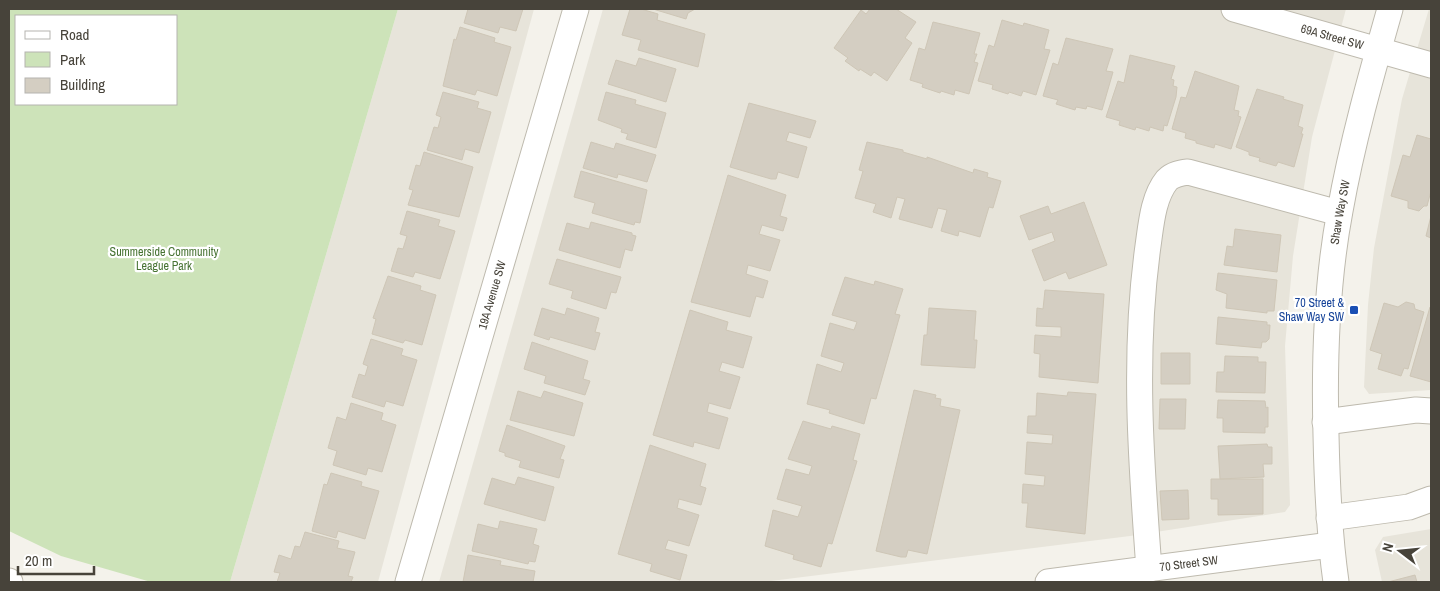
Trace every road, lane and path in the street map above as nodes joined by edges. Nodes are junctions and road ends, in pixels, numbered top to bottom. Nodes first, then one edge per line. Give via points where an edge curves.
1 (576, 9) edge
2 (1234, 9) edge
3 (1390, 9) edge
4 (1378, 50) junction
5 (1431, 65) edge
6 (1339, 213) junction
7 (1431, 411) edge
8 (1325, 422) junction
9 (1431, 499) edge
10 (1329, 518) junction
11 (1331, 545) junction
12 (1149, 569) junction
13 (408, 582) edge
14 (1048, 582) edge
15 (1336, 582) edge

1 - 13 street, 19A Avenue SW
2 - 4 street, 69A Street SW
3 - 4 street, Shaw Way SW
4 - 5 street, 69A Street SW
4 - 6 street, Shaw Way SW
6 - 8 street, Shaw Way SW via 1328,315
6 - 12 street via 1188,172 1176,174 1159,194 1146,263 1139,402
7 - 8 street via 1416,410
8 - 10 street, Shaw Way SW
9 - 10 street via 1409,507
10 - 11 street, Shaw Way SW
11 - 12 street, 70 Street SW
11 - 15 street, Shaw Way SW
12 - 14 street, 70 Street SW

